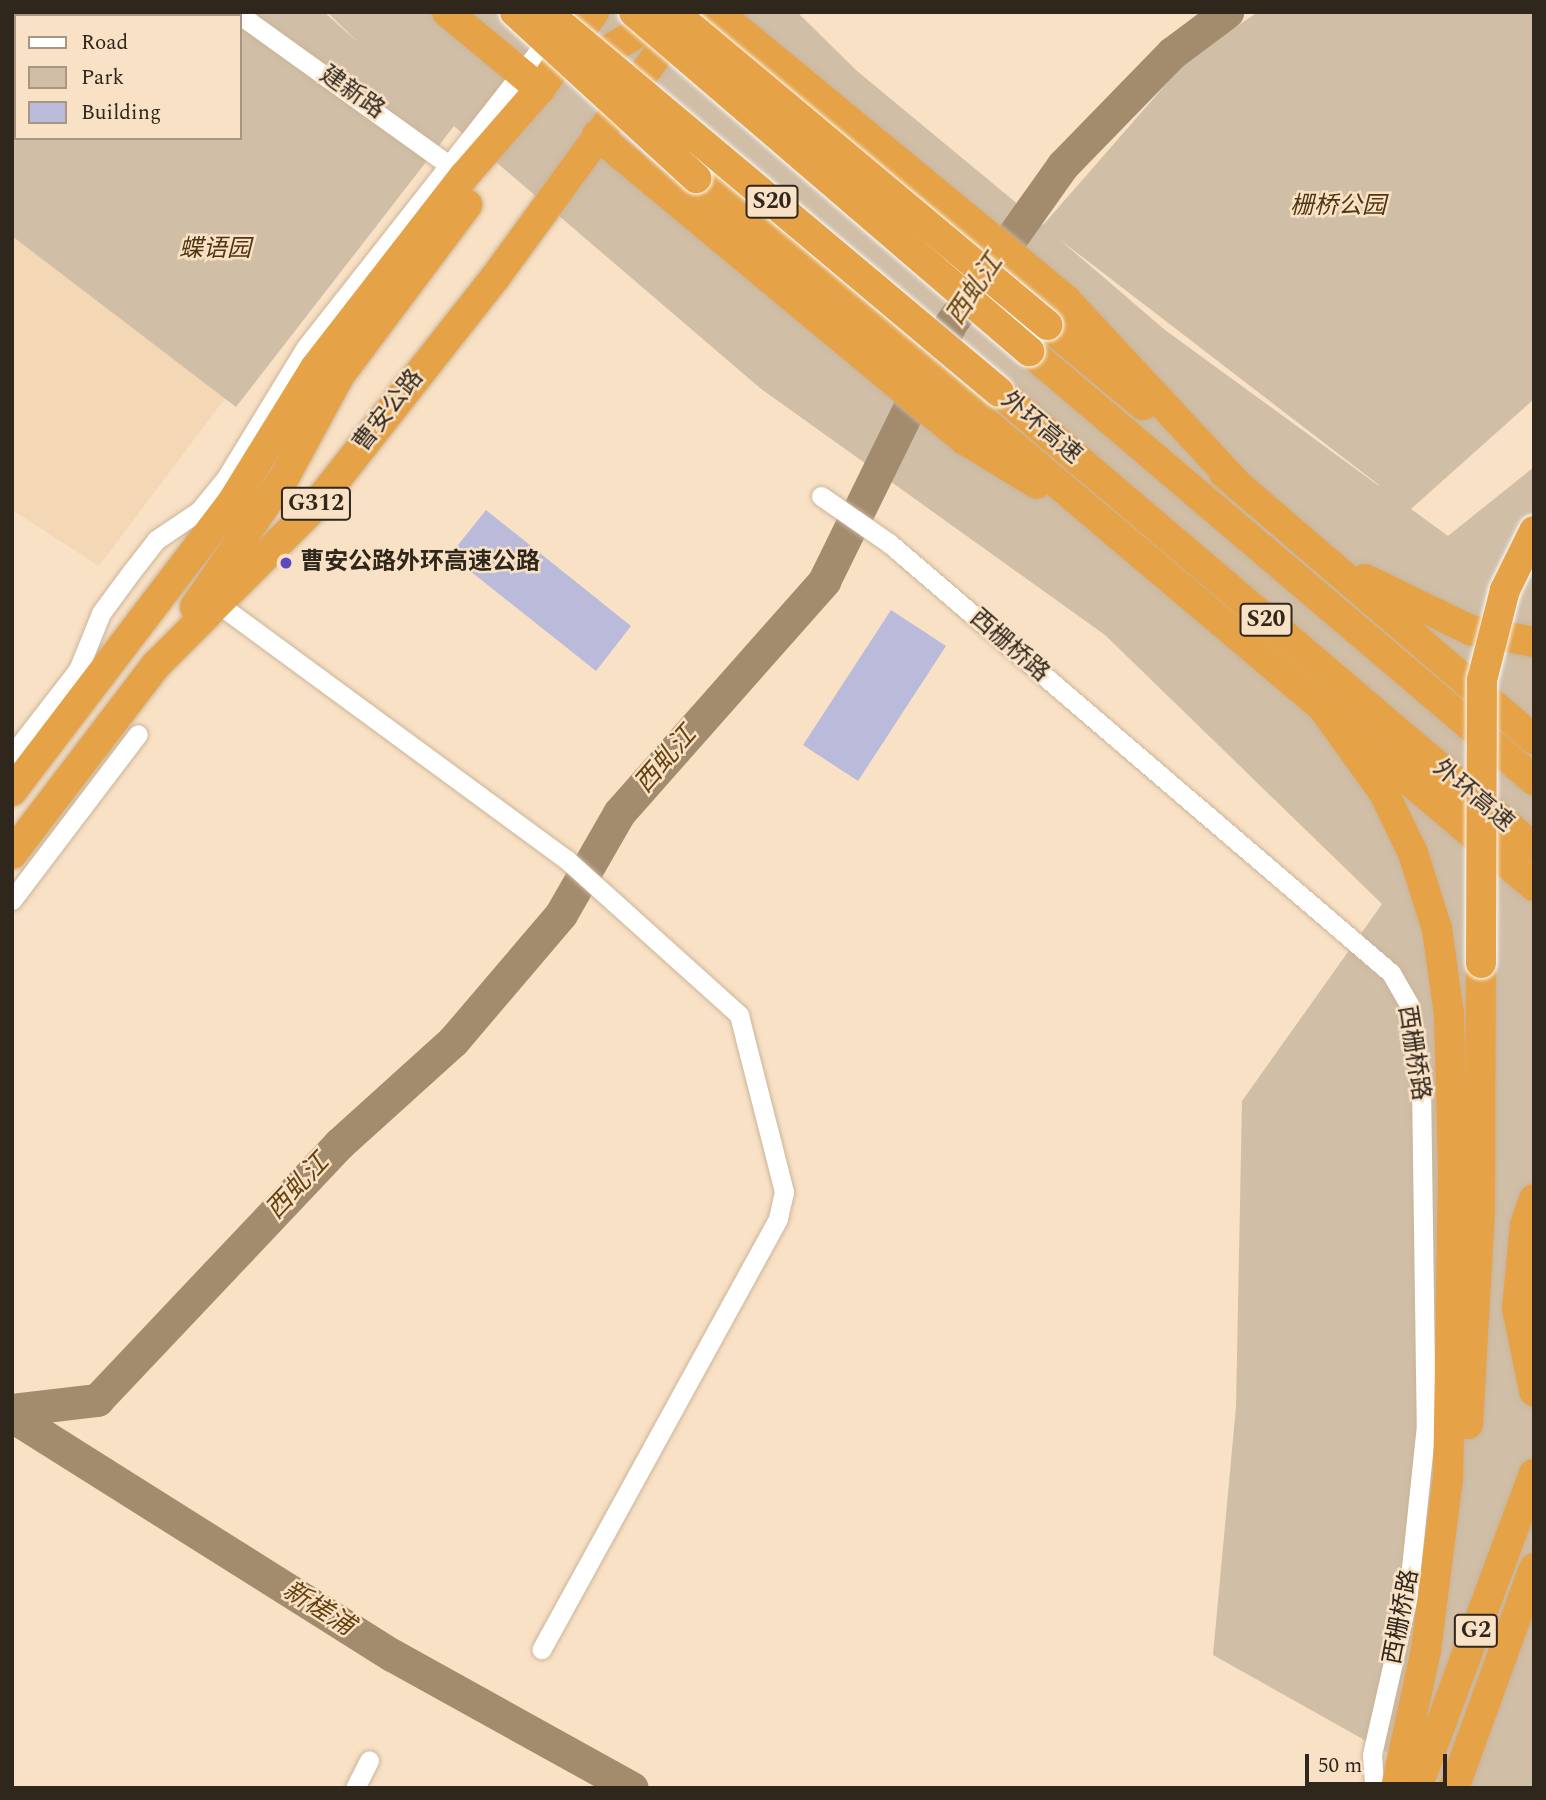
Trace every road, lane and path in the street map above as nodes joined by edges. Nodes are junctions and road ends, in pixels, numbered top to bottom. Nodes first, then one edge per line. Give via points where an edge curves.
1 (447, 12) edge
2 (514, 12) edge
3 (546, 12) edge
4 (570, 12) edge
5 (594, 12) edge
6 (613, 12) edge
7 (688, 12) edge
8 (717, 12) edge
9 (658, 15) edge
10 (242, 16) edge
11 (543, 80) junction
12 (597, 135) junction
13 (457, 170) junction
14 (973, 428) junction
15 (1239, 486) junction
16 (821, 496) dead end
17 (1534, 530) edge
18 (1323, 558) junction
19 (217, 603) junction
20 (1534, 642) edge
21 (156, 665) junction
22 (1323, 708) junction
23 (138, 734) dead end
24 (1534, 740) edge
25 (12, 755) edge
26 (1534, 780) edge
27 (12, 792) edge
28 (1534, 848) edge
29 (12, 854) edge
30 (1534, 886) edge
31 (12, 900) edge
32 (1534, 1199) edge
33 (1534, 1391) edge
34 (1534, 1474) edge
35 (1534, 1568) edge
36 (542, 1649) dead end
37 (369, 1760) dead end
38 (355, 1788) edge
39 (1381, 1788) edge
40 (1396, 1788) edge
41 (1417, 1788) edge
42 (1454, 1788) edge

1 - 11 highway
2 - 14 highway, bridge
3 - 28 highway, 外环高速 / S20, bridge
4 - 11 street
5 - 11 highway, G312
6 - 11 highway
7 - 12 highway, 曹安公路 / G312
8 - 15 highway via 1066,300
9 - 11 highway
9 - 12 highway via 607,90
9 - 15 highway, bridge
9 - 26 highway, 外环高速 / S20, bridge via 1029,351
10 - 13 street, 建新路
11 - 13 highway, G312
11 - 21 highway via 339,376 285,476
12 - 14 highway via 841,340
12 - 19 highway, 曹安公路 / G312 via 494,278 316,505
13 - 25 street via 306,347 226,478 199,511 156,540 132,571 101,613 78,670
13 - 27 highway, G312 via 315,368 231,505
14 - 22 highway via 1120,536
15 - 18 highway
16 - 39 street, 西栅桥路 via 889,543 1391,973 1410,1006 1421,1084 1426,1425 1408,1596 1372,1755 1374,1782
17 - 40 highway, bridge via 1505,590 1482,680 1480,1212 1472,1390 1449,1567
18 - 20 highway via 1470,630
18 - 24 highway
19 - 21 highway, 曹安公路 / G312
19 - 36 street via 566,859 739,1015 784,1192 778,1219
21 - 29 highway, 曹安公路 / G312
22 - 30 highway
22 - 40 highway via 1384,793 1413,853 1437,929 1448,1014 1452,1221 1448,1478 1426,1650
23 - 31 street
32 - 33 highway via 1525,1225 1517,1308
34 - 41 highway, G2
35 - 42 highway, G2
37 - 38 street

